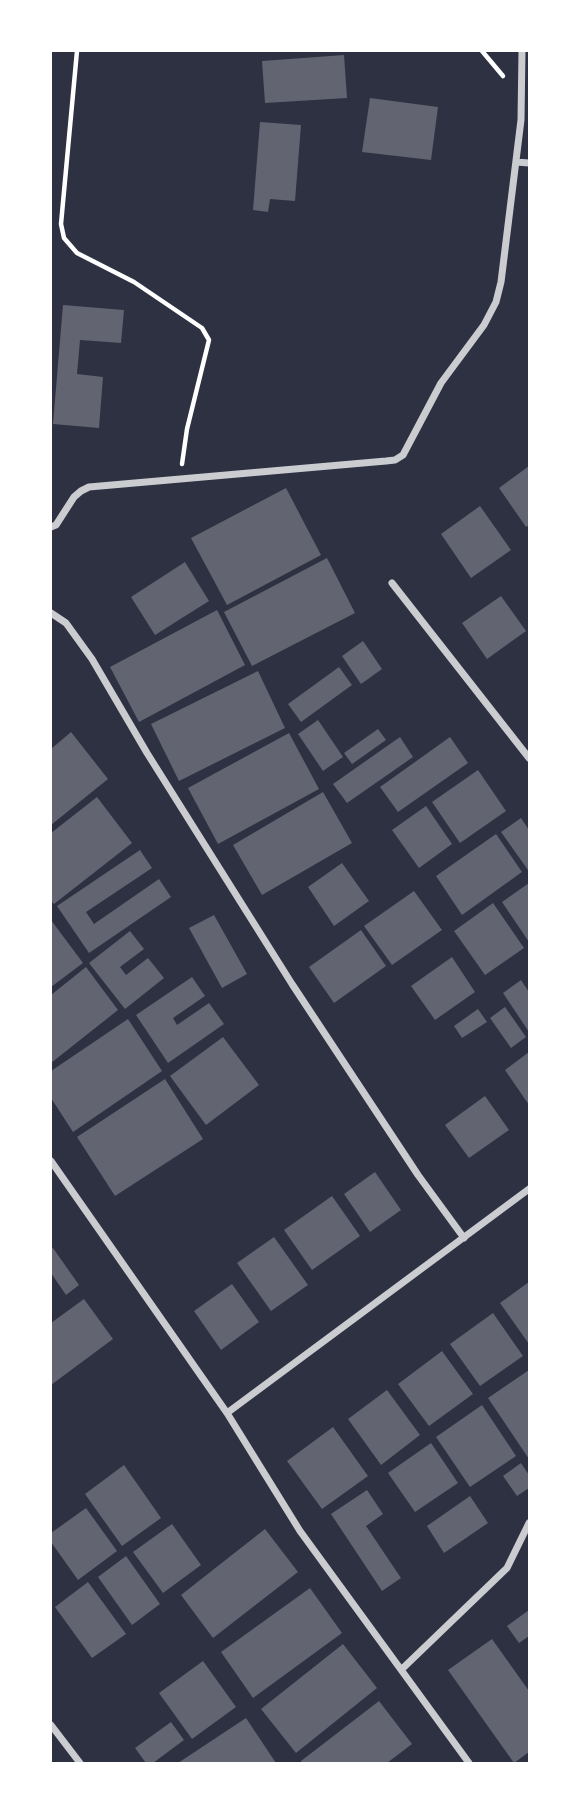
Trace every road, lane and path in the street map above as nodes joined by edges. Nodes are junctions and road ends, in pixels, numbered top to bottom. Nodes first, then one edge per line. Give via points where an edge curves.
1 (78, 51) edge
2 (522, 51) edge
3 (516, 162) junction
4 (529, 163) edge
5 (180, 479) junction
6 (51, 527) edge
7 (392, 583) dead end
8 (51, 613) edge
9 (529, 758) edge
10 (51, 1161) edge
11 (529, 1189) edge
12 (464, 1238) junction
13 (227, 1413) junction
14 (529, 1522) edge
15 (402, 1669) junction
16 (51, 1725) edge
17 (80, 1763) edge
18 (469, 1763) edge

1 - 5 path via 61,224 64,238 77,253 134,282 202,328 208,340
2 - 3 street
3 - 4 street
3 - 5 street via 496,302 441,383 403,455 387,461
5 - 6 street via 89,487
7 - 9 street
8 - 12 street via 66,623 92,659 292,984
10 - 13 street
11 - 12 street
12 - 13 street
13 - 15 street via 300,1531
14 - 15 street via 507,1568
15 - 18 street
16 - 17 street

